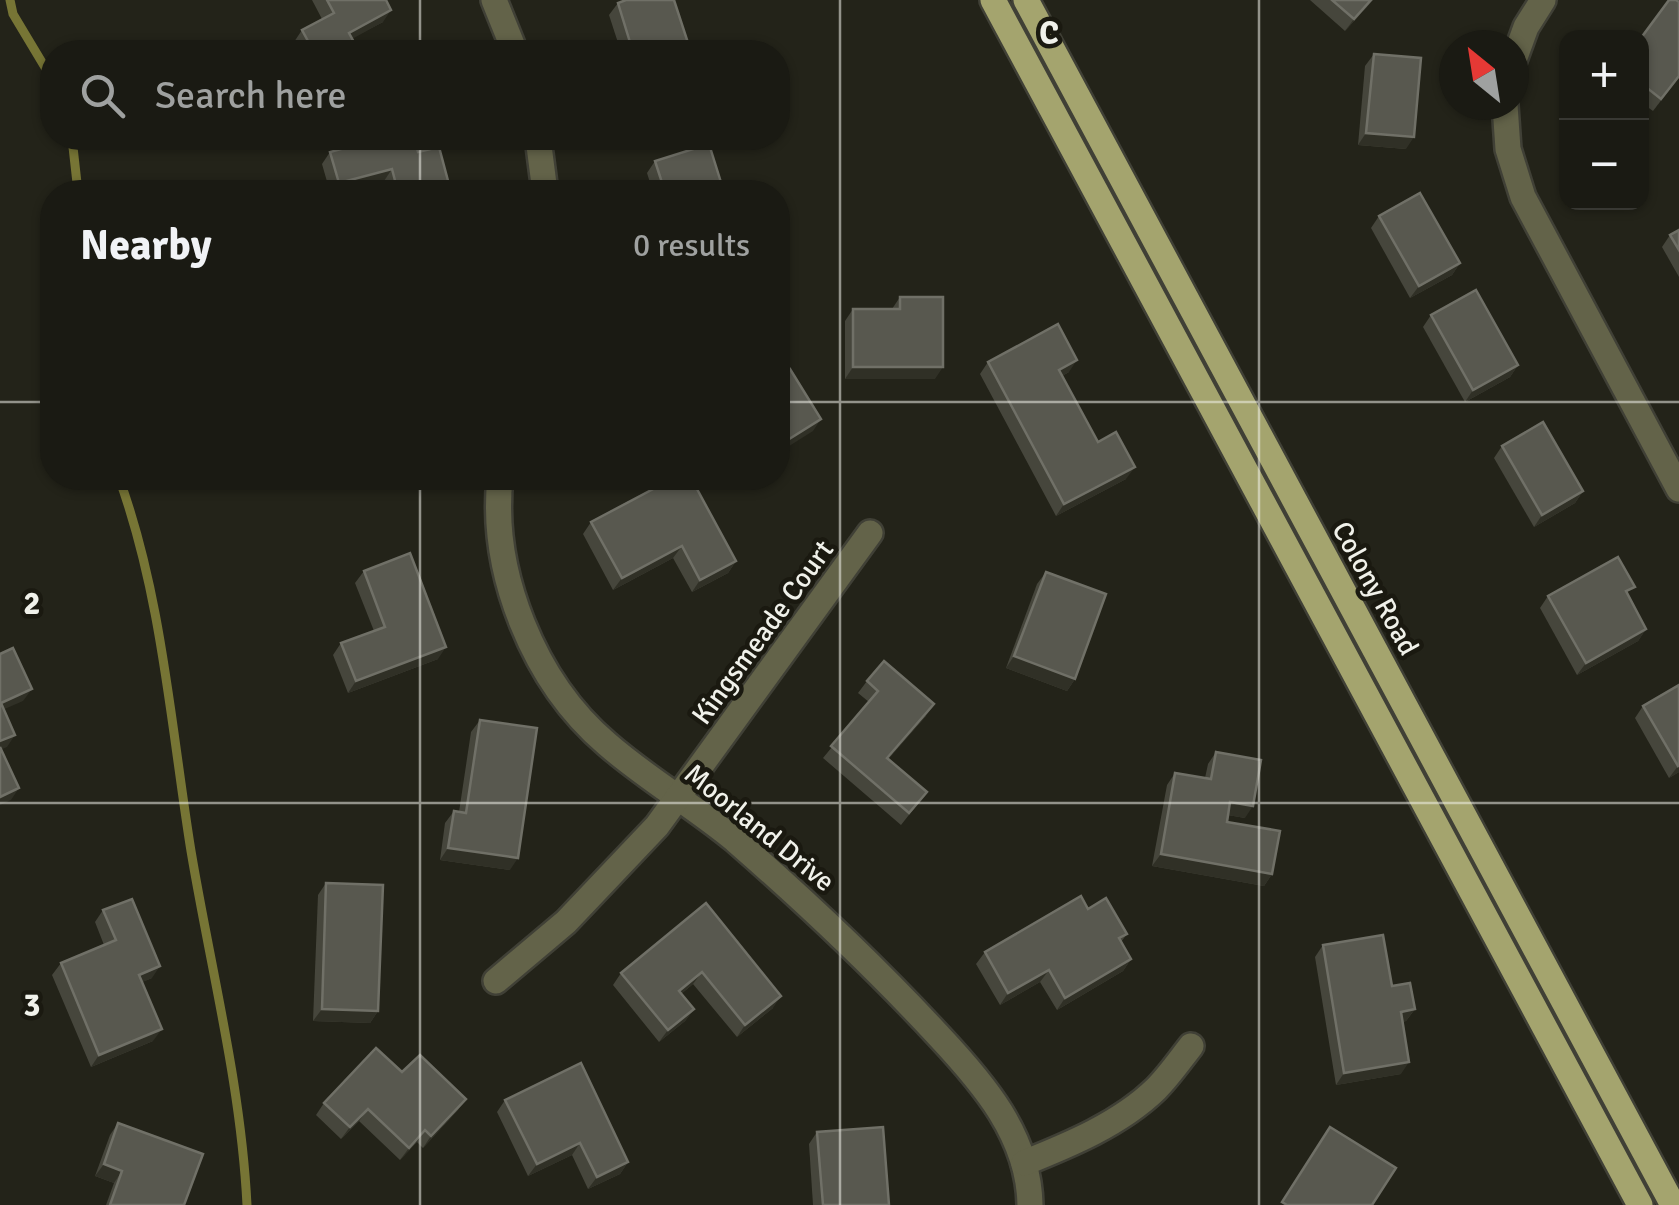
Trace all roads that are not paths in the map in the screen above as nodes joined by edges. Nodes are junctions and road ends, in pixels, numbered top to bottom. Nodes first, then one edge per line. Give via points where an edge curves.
1 (494, 0) edge
2 (993, 0) edge
3 (1026, 0) edge
4 (1543, 0) edge
5 (1525, 30) edge
6 (510, 40) edge
7 (1507, 120) edge
8 (540, 150) edge
9 (543, 180) edge
10 (1679, 489) edge
11 (500, 490) edge
12 (870, 533) dead end
13 (679, 798) junction
14 (496, 981) dead end
15 (1192, 1046) dead end
16 (1024, 1163) junction
17 (1030, 1205) edge
18 (1640, 1205) edge
19 (1672, 1205) edge

1 - 6 street
2 - 18 main road
3 - 19 main road, Colony Road
4 - 5 street
7 - 10 street via 1508,149 1524,197
8 - 9 street
11 - 13 street, Moorland Drive via 506,569 545,668 591,730
12 - 13 street, Kingsmeade Court
13 - 14 street, Kingsmeade Court via 566,922
13 - 16 street, Moorland Drive via 801,897 882,974 989,1094
15 - 16 street via 1123,1116
16 - 17 street, Moorland Drive

